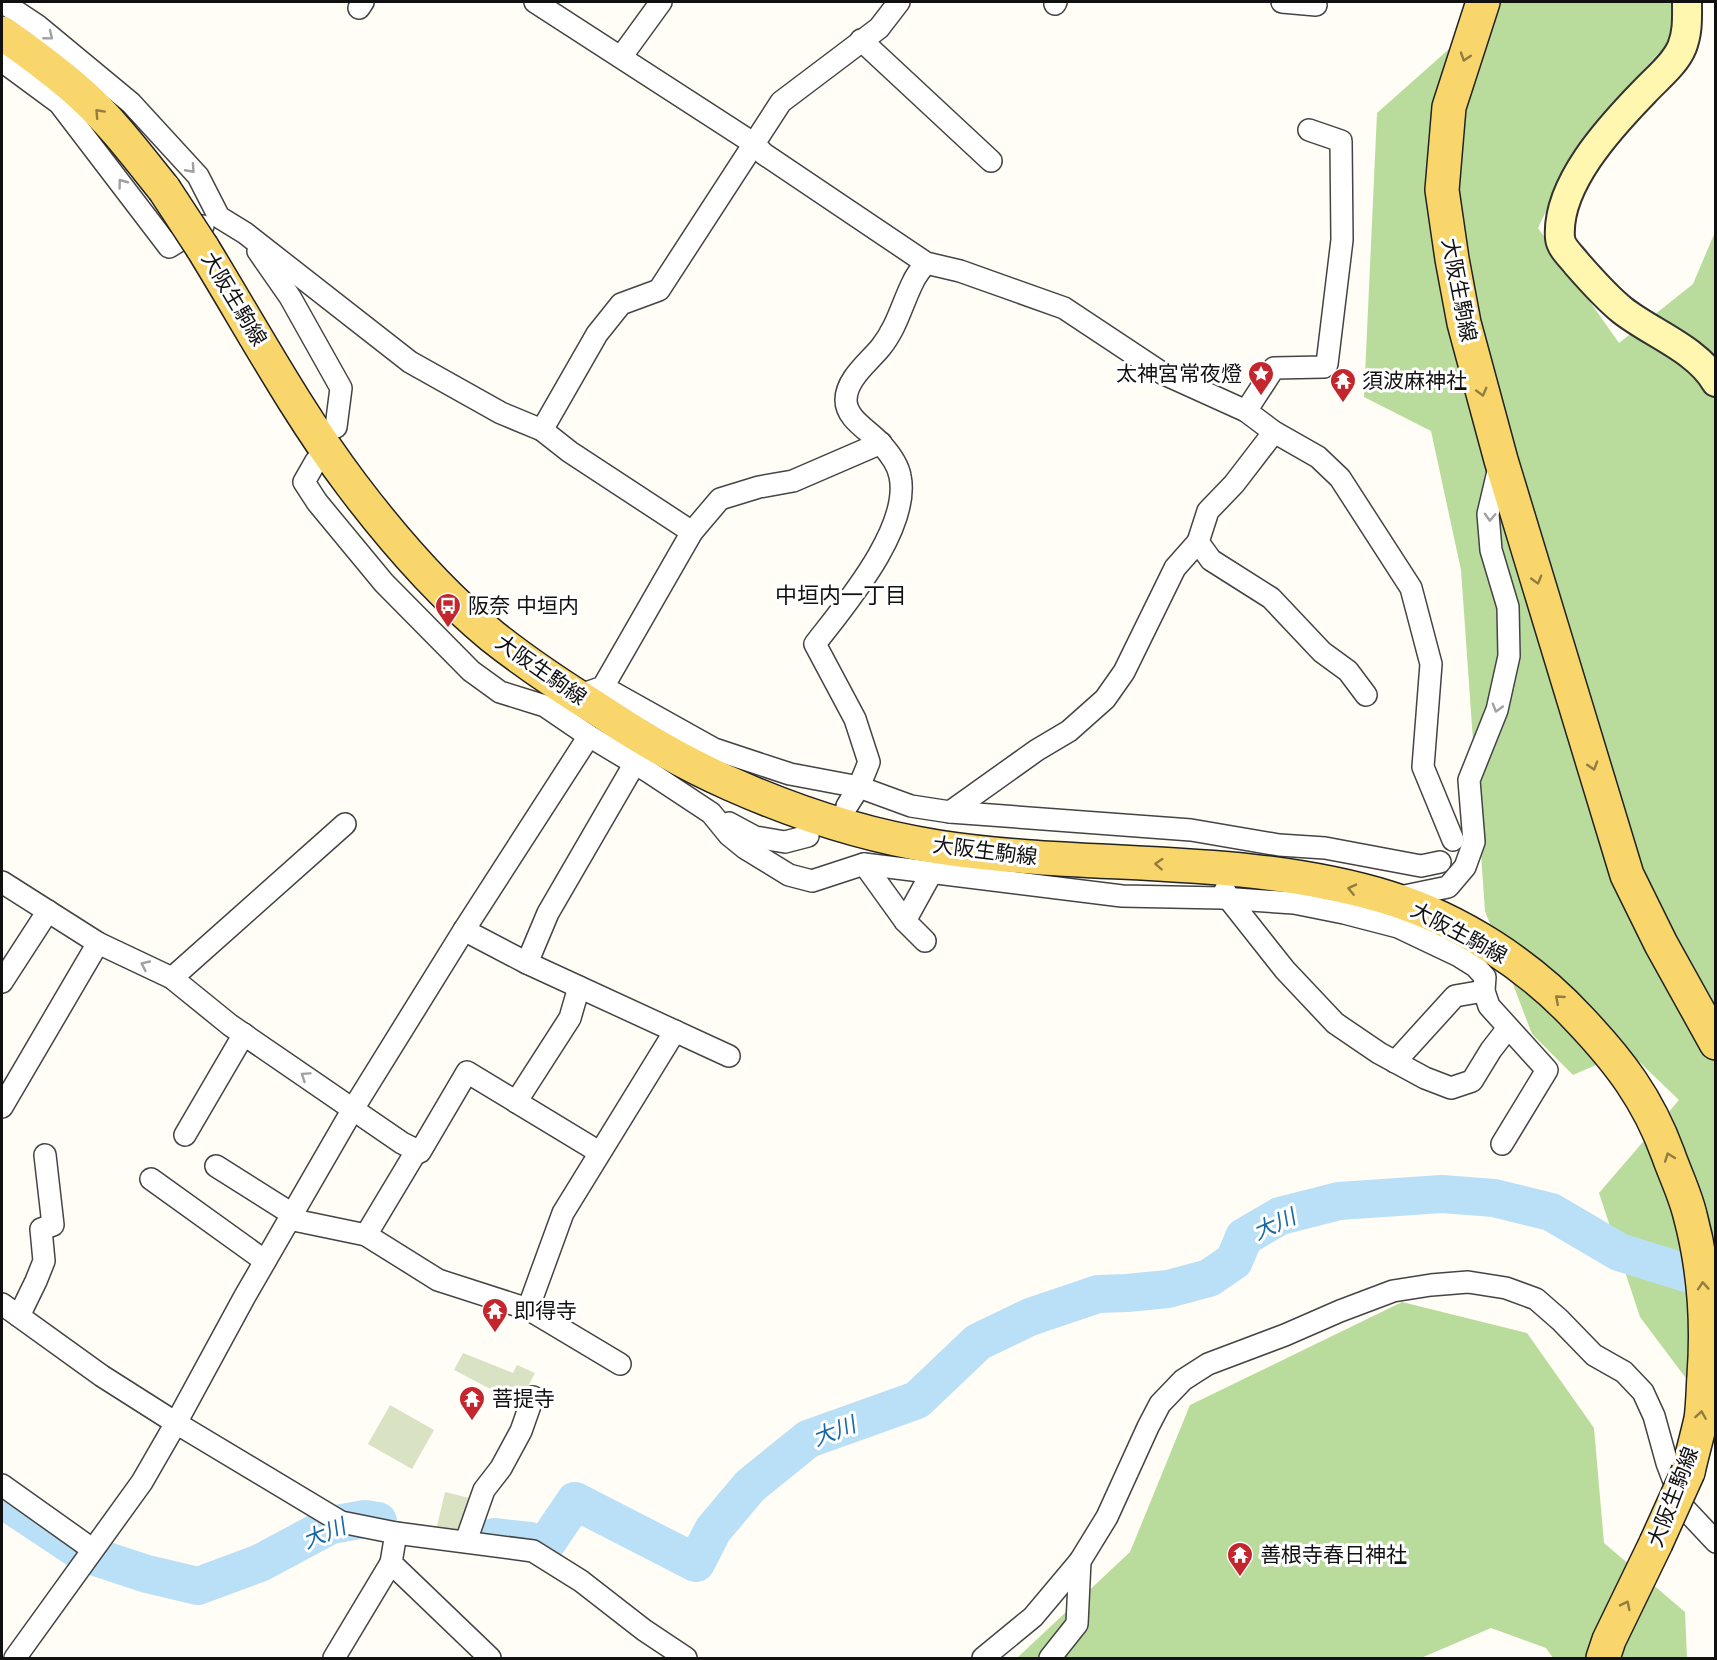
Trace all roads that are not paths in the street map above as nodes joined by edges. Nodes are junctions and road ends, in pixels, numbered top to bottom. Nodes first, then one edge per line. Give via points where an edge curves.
1 (2, 2) edge
2 (535, 2) edge
3 (661, 2) edge
4 (898, 2) edge
5 (1282, 2) edge
6 (1483, 2) edge
7 (1687, 2) edge
8 (1316, 5) dead end
9 (2, 33) edge
10 (861, 40) junction
11 (621, 57) junction
12 (2, 61) edge
13 (1309, 130) dead end
14 (753, 143) junction
15 (991, 161) dead end
16 (219, 217) junction
17 (245, 233) junction
18 (926, 262) junction
19 (1716, 382) edge
20 (1246, 411) junction
21 (336, 427) dead end
22 (542, 430) junction
23 (1274, 432) junction
24 (881, 443) junction
25 (1501, 460) junction
26 (316, 461) dead end
27 (692, 532) junction
28 (1198, 542) junction
29 (541, 673) junction
30 (590, 692) junction
31 (1366, 695) dead end
32 (545, 706) junction
33 (589, 736) junction
34 (635, 764) junction
35 (859, 787) junction
36 (847, 806) dead end
37 (950, 812) junction
38 (711, 813) junction
39 (345, 824) dead end
40 (1210, 834) junction
41 (808, 836) dead end
42 (1453, 840) dead end
43 (1216, 856) dead end
44 (1440, 862) dead end
45 (864, 864) junction
46 (932, 872) junction
47 (2, 882) edge
48 (1226, 893) junction
49 (1392, 899) junction
50 (48, 911) junction
51 (905, 921) junction
52 (464, 930) junction
53 (925, 941) dead end
54 (98, 943) junction
55 (527, 963) junction
56 (172, 978) junction
57 (2, 982) edge
58 (579, 987) junction
59 (1484, 991) junction
60 (1509, 1028) junction
61 (675, 1031) junction
62 (244, 1034) junction
63 (1716, 1043) edge
64 (729, 1056) dead end
65 (1395, 1062) junction
66 (516, 1102) junction
67 (2, 1107) edge
68 (353, 1108) junction
69 (184, 1135) dead end
70 (1502, 1144) dead end
71 (417, 1150) junction
72 (599, 1152) junction
73 (45, 1155) dead end
74 (216, 1166) dead end
75 (151, 1179) dead end
76 (291, 1217) junction
77 (366, 1235) junction
78 (265, 1261) junction
79 (528, 1309) junction
80 (10, 1310) edge
81 (620, 1364) dead end
82 (533, 1397) dead end
83 (176, 1423) junction
84 (2, 1485) edge
85 (396, 1533) junction
86 (466, 1541) junction
87 (1716, 1542) edge
88 (89, 1554) junction
89 (1080, 1561) junction
90 (392, 1563) junction
91 (15, 1659) edge
92 (334, 1659) edge
93 (490, 1659) edge
94 (686, 1659) edge
95 (983, 1659) edge
96 (1050, 1659) edge
97 (1603, 1659) edge

1 -> 16 street via 38,26 131,103 198,176
2 - 11 street
3 - 11 street
4 - 10 street via 879,28
5 - 8 street
6 -> 25 main road, 大阪生駒線 via 1449,107 1442,190 1464,323
7 - 19 main road via 1682,48 1592,150 1564,203 1559,227 1561,244 1589,278 1622,310 1697,359
29 -> 9 main road, 大阪生駒線, bridge via 490,634 446,593 353,487 164,189 124,140 84,96
10 - 14 street via 781,102
10 - 15 street
11 - 14 street
16 -> 12 street via 169,247 59,103
13 - 20 street via 1341,141 1342,240 1327,364 1275,368
14 - 18 street
14 - 22 street via 659,290 621,304 597,334
16 - 17 street
17 - 21 street via 290,297 341,388
17 - 22 street via 410,362 501,413
18 - 20 street via 1064,308 1162,373
18 - 24 street via 913,281 896,326 861,369 846,400 850,415
20 - 23 street
22 - 27 street
23 - 28 street via 1208,511
23 - 42 street via 1318,457 1340,478 1411,588 1431,664 1423,767
24 - 27 street via 793,481 720,499
24 - 35 street via 900,475 902,498 891,531 866,577 815,644 855,719 869,762
25 -> 49 street via 1488,514 1491,550 1508,607 1509,656 1497,710 1469,780 1474,842 1465,867 1448,887
25 -> 63 main road, 大阪生駒線 via 1627,875 1660,944
26 - 32 street via 304,482 384,583 471,671 500,692
27 - 30 street
28 - 31 street via 1211,560 1270,598 1322,652 1348,671
28 - 37 street via 1175,568 1124,672 1105,699 1069,731
29 - 30 main road, 大阪生駒線
29 - 32 street
30 - 35 street via 714,749 790,774
49 -> 30 main road, 大阪生駒線 via 1290,877 1217,868 1022,857 934,846 849,827 727,783 652,744
32 - 33 street
33 - 34 street
33 - 52 street
34 - 38 street
34 - 55 street via 548,913
35 - 36 street
35 - 37 street via 911,806
37 - 40 street
38 - 41 street via 755,837 785,842
38 - 45 street via 745,848 789,875 812,881
39 - 56 street
40 - 43 street
40 - 44 street via 1325,848 1421,866
45 - 46 street
45 - 51 street
46 - 48 street via 1122,896
46 - 51 street
47 - 50 street
48 - 59 street via 1294,903 1398,927 1475,966 1485,976
48 - 65 street via 1285,970 1335,1023
97 -> 49 main road, 大阪生駒線, bridge via 1688,1472 1702,1414 1706,1345 1702,1275 1689,1212 1660,1132 1639,1093 1614,1057 1564,1002 1519,965 1468,933
50 - 54 street
50 - 57 street
51 - 53 street
52 - 55 street
52 - 68 street
56 -> 54 street
54 - 67 street
55 - 58 street
56 - 62 street
58 - 61 street
58 - 66 street via 570,1018
59 - 60 street via 1489,1006
59 - 65 street via 1455,996
60 - 65 street via 1473,1081 1451,1088
60 - 70 street via 1547,1070
61 - 64 street
61 - 72 street
68 -> 62 street
62 - 69 street
66 - 71 street via 467,1072 420,1152
66 - 72 street
68 - 71 street
68 - 76 street
71 - 77 street
72 - 79 street via 564,1213
73 - 80 street via 53,1225 41,1229 44,1261
74 - 76 street
75 - 78 street
76 - 77 street
76 - 78 street
77 - 79 street via 438,1280
78 - 83 street
79 - 81 street
80 - 83 street
82 - 86 street via 521,1431 484,1490
83 - 85 street via 341,1522
83 - 88 street via 142,1482
84 - 88 street
85 - 86 street
85 - 90 street
86 - 94 street via 533,1551 581,1581
87 - 89 street via 1684,1508 1654,1416 1643,1392 1624,1372 1594,1355 1536,1299 1506,1288 1468,1282 1393,1291 1208,1364 1183,1380 1161,1404 1107,1517
88 - 91 street
89 - 95 street via 1033,1617
89 - 96 street via 1077,1624
90 - 92 street
90 - 93 street

